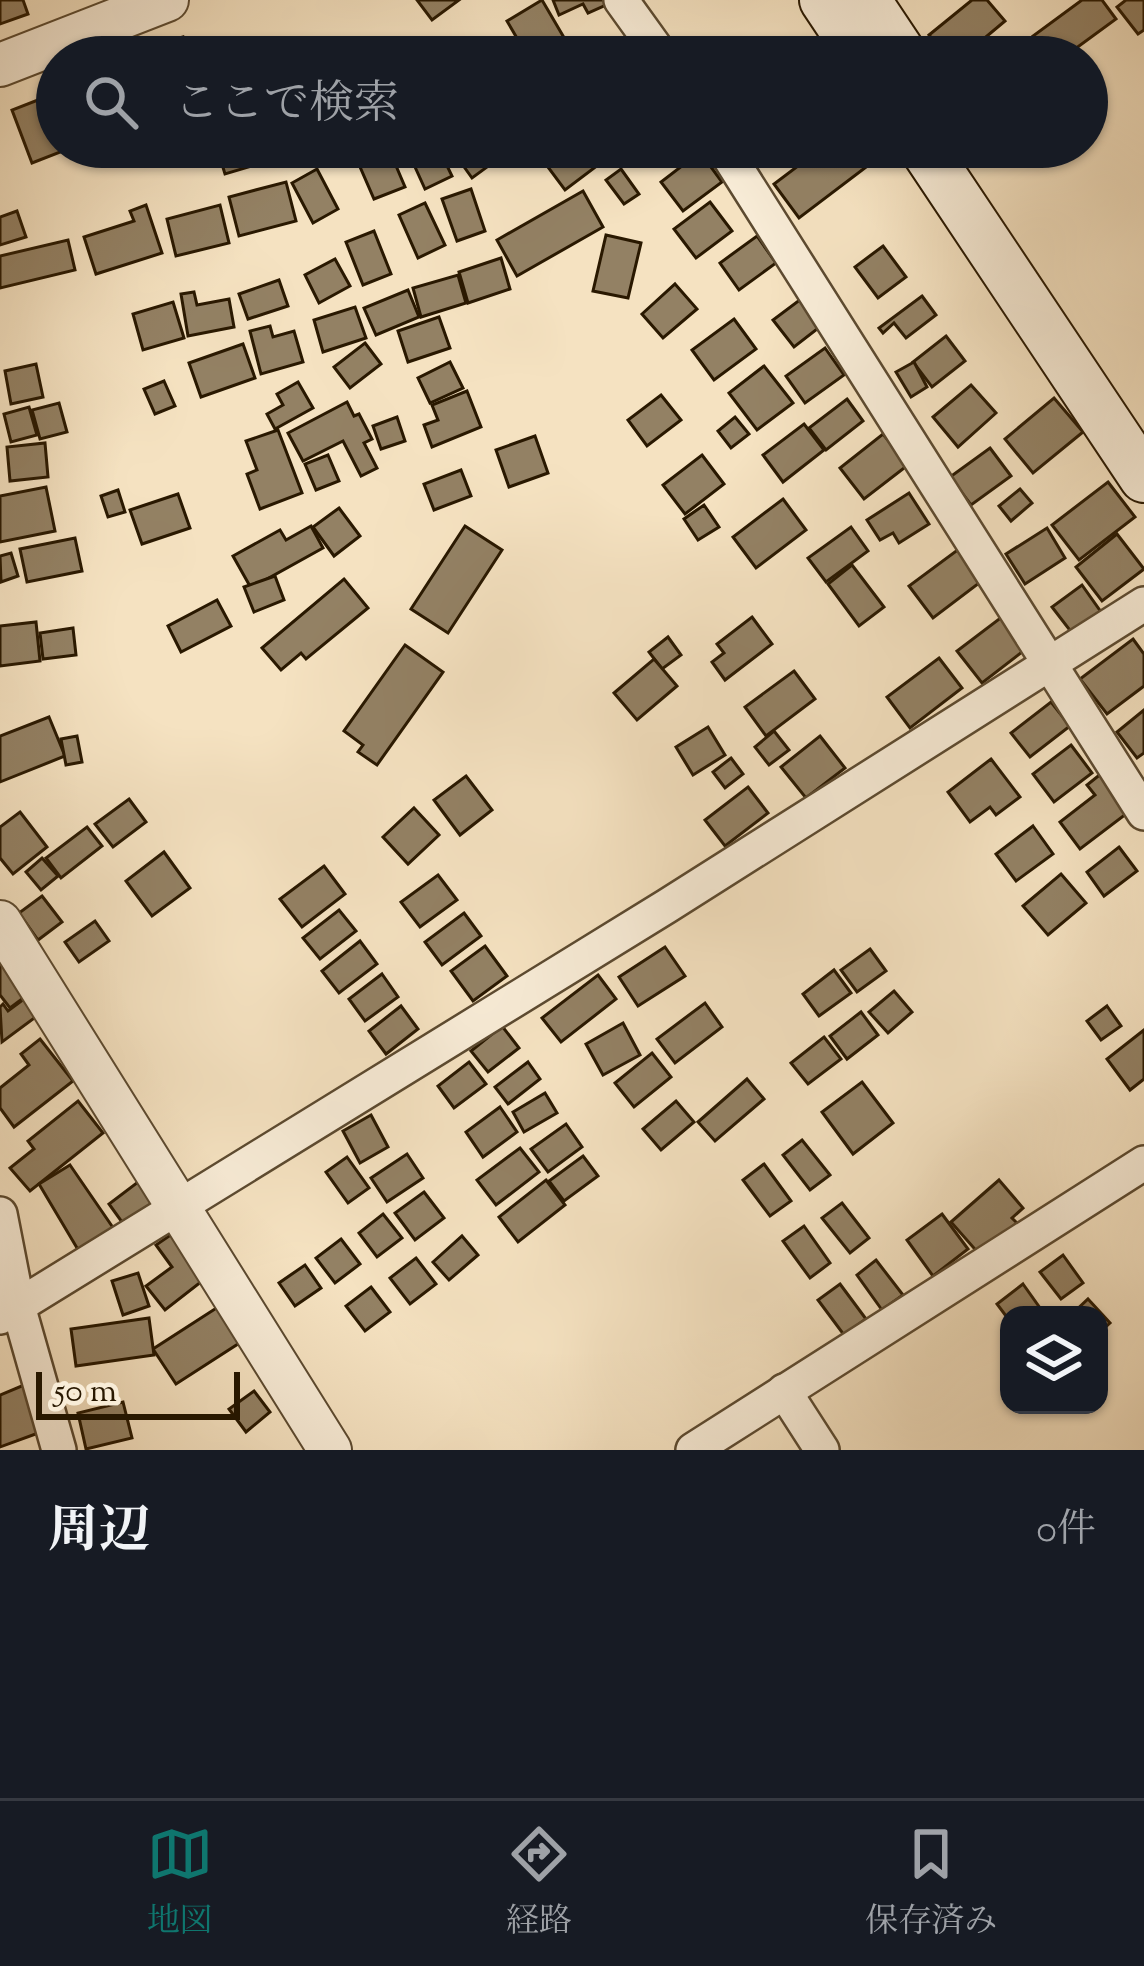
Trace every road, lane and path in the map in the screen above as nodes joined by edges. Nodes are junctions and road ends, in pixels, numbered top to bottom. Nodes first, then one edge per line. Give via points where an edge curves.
1 (167, 0) edge
2 (621, 0) edge
3 (824, 0) edge
4 (866, 0) edge
5 (75, 36) edge
6 (647, 36) edge
7 (848, 36) edge
8 (890, 36) edge
9 (36, 51) edge
10 (0, 65) edge
11 (736, 168) edge
12 (937, 168) edge
13 (977, 168) edge
14 (1144, 423) edge
15 (1144, 478) edge
16 (1144, 604) edge
17 (1049, 661) junction
18 (1144, 813) edge
19 (0, 922) edge
20 (1144, 1163) edge
21 (178, 1210) junction
22 (0, 1214) edge
23 (9, 1312) edge
24 (784, 1391) junction
25 (59, 1450) edge
26 (330, 1450) edge
27 (693, 1450) edge
28 (822, 1450) edge

1 - 5 street
2 - 6 street
3 - 7 main road
4 - 8 main road
9 - 10 street
11 - 17 street
12 - 15 main road
13 - 14 main road
16 - 17 street
17 - 18 street
17 - 21 street
19 - 21 street
20 - 24 street
21 - 23 street
21 - 26 street
22 - 23 street
23 - 25 street
24 - 27 street
24 - 28 street

